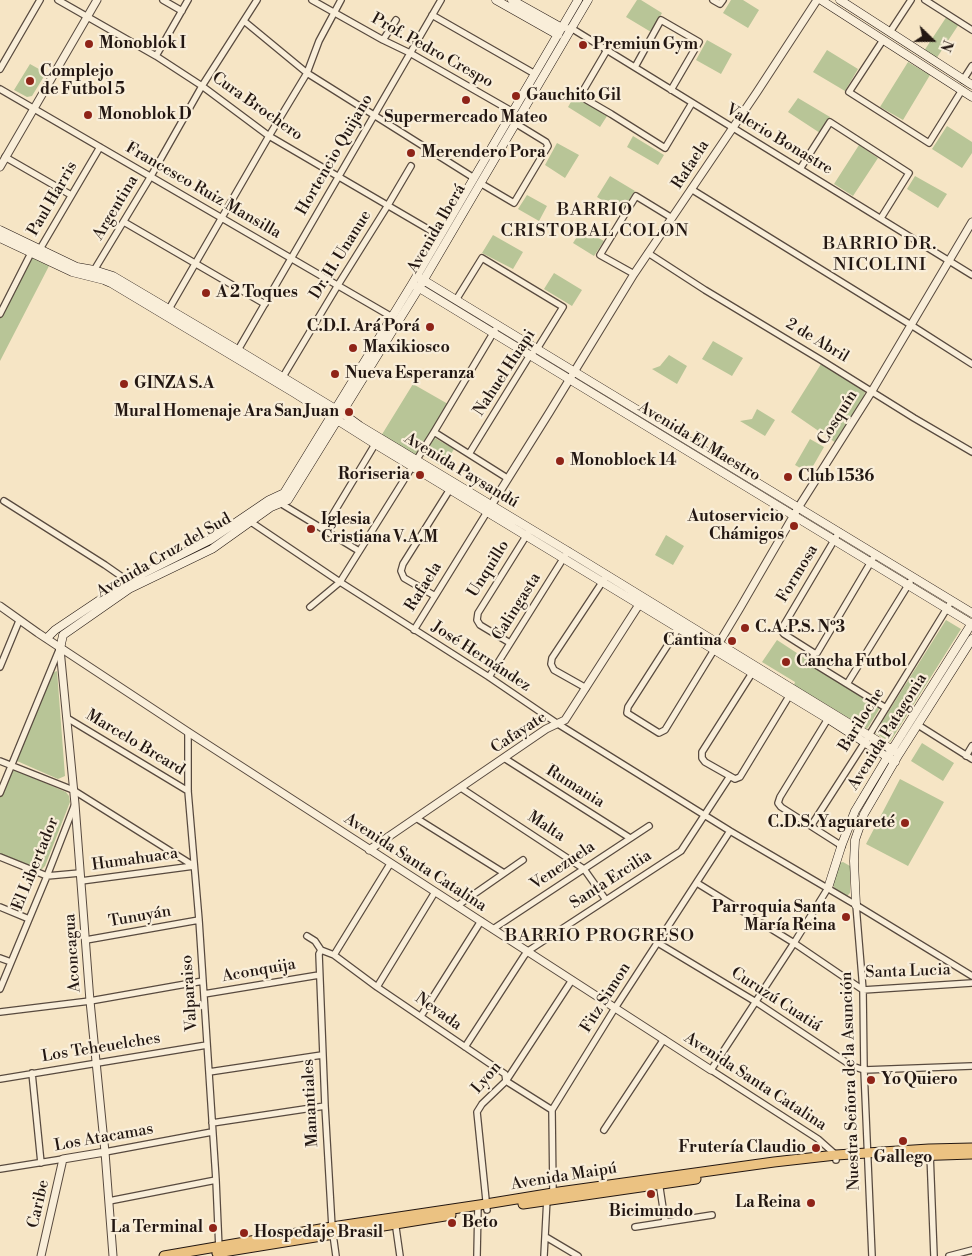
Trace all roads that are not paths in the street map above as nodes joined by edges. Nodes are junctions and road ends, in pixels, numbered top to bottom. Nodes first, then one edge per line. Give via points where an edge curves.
1 (40, 0) edge
2 (58, 0) edge
3 (97, 0) edge
4 (163, 0) edge
5 (188, 0) edge
6 (257, 0) edge
7 (312, 0) edge
8 (341, 0) edge
9 (440, 0) edge
10 (496, 0) edge
11 (512, 0) edge
12 (578, 0) edge
13 (588, 0) edge
14 (713, 0) edge
15 (723, 0) edge
16 (816, 0) edge
17 (821, 0) edge
18 (840, 0) edge
19 (911, 0) edge
20 (925, 0) edge
21 (182, 11) junction
22 (334, 12) junction
23 (432, 15) junction
24 (87, 17) junction
25 (396, 20) dead end
26 (244, 21) junction
27 (571, 28) junction
28 (972, 30) edge
29 (890, 32) junction
30 (562, 34) junction
31 (383, 40) junction
32 (884, 40) junction
33 (607, 50) junction
34 (410, 53) junction
35 (156, 56) junction
36 (972, 66) edge
37 (634, 67) junction
38 (0, 69) edge
39 (307, 73) junction
40 (535, 74) junction
41 (964, 80) junction
42 (202, 86) junction
43 (972, 86) edge
44 (0, 89) edge
45 (671, 90) junction
46 (962, 90) junction
47 (972, 97) edge
48 (692, 103) junction
49 (34, 109) junction
50 (513, 112) junction
51 (374, 116) junction
52 (515, 123) junction
53 (732, 127) junction
54 (269, 136) junction
55 (100, 147) junction
56 (5, 157) junction
57 (411, 166) dead end
58 (0, 167) edge
59 (800, 169) junction
60 (151, 176) junction
61 (338, 177) junction
62 (477, 181) junction
63 (691, 190) junction
64 (71, 195) junction
65 (388, 205) junction
66 (222, 218) junction
67 (672, 218) junction
68 (881, 218) junction
69 (124, 222) junction
70 (972, 222) edge
71 (0, 230) edge
72 (440, 236) junction
73 (0, 238) edge
74 (40, 250) junction
75 (31, 253) junction
76 (648, 253) junction
77 (292, 258) junction
78 (950, 261) junction
79 (195, 264) junction
80 (92, 273) junction
81 (634, 274) junction
82 (972, 275) edge
83 (420, 278) junction
84 (338, 285) junction
85 (415, 286) junction
86 (456, 300) junction
87 (265, 304) junction
88 (169, 309) junction
89 (0, 314) edge
90 (392, 317) junction
91 (498, 325) junction
92 (911, 325) junction
93 (493, 333) junction
94 (537, 349) junction
95 (238, 350) junction
96 (530, 355) junction
97 (972, 364) edge
98 (572, 375) junction
99 (281, 380) junction
100 (872, 391) junction
101 (337, 414) junction
102 (434, 432) junction
103 (377, 440) junction
104 (972, 452) edge
105 (469, 454) junction
106 (415, 463) junction
107 (508, 478) junction
108 (452, 485) junction
109 (4, 501) dead end
110 (280, 503) junction
111 (489, 508) junction
112 (796, 512) junction
113 (247, 520) junction
114 (324, 529) junction
115 (531, 529) junction
116 (839, 532) junction
117 (526, 536) junction
118 (834, 540) junction
119 (359, 551) junction
120 (566, 554) junction
121 (875, 555) junction
122 (870, 563) junction
123 (605, 578) junction
124 (912, 578) junction
125 (128, 581) junction
126 (340, 582) junction
127 (908, 586) junction
128 (435, 596) junction
129 (642, 601) junction
130 (951, 601) junction
131 (0, 606) edge
132 (310, 607) dead end
133 (947, 609) junction
134 (972, 613) edge
135 (19, 620) junction
136 (972, 624) edge
137 (681, 625) junction
138 (414, 630) junction
139 (47, 638) junction
140 (972, 639) edge
141 (510, 643) junction
142 (716, 646) junction
143 (60, 648) junction
144 (816, 653) junction
145 (0, 667) edge
146 (754, 669) junction
147 (489, 678) junction
148 (847, 684) junction
149 (586, 688) junction
150 (792, 692) junction
151 (886, 708) junction
152 (830, 716) junction
153 (67, 718) junction
154 (558, 724) junction
155 (918, 725) junction
156 (188, 732) junction
157 (867, 739) junction
158 (972, 746) edge
159 (894, 756) junction
160 (504, 758) junction
161 (969, 758) edge
162 (0, 761) edge
163 (11, 766) junction
164 (732, 778) junction
165 (461, 788) junction
166 (73, 790) junction
167 (188, 791) junction
168 (0, 793) edge
169 (74, 804) junction
170 (705, 815) junction
171 (416, 818) junction
172 (649, 826) dead end
173 (811, 826) junction
174 (730, 831) junction
175 (630, 838) junction
176 (842, 846) junction
177 (369, 850) junction
178 (838, 857) junction
179 (0, 858) edge
180 (523, 860) dead end
181 (854, 861) junction
182 (390, 864) junction
183 (194, 866) junction
184 (584, 869) junction
185 (80, 872) junction
186 (504, 873) junction
187 (47, 876) junction
188 (81, 881) junction
189 (697, 883) junction
190 (828, 888) junction
191 (435, 892) junction
192 (606, 900) junction
193 (856, 905) junction
194 (457, 906) junction
195 (0, 907) edge
196 (29, 919) junction
197 (199, 920) junction
198 (481, 922) junction
199 (493, 929) junction
200 (307, 936) dead end
201 (86, 940) junction
202 (658, 942) junction
203 (794, 944) junction
204 (321, 950) junction
205 (528, 951) junction
206 (334, 956) junction
207 (0, 958) edge
208 (11, 962) junction
209 (319, 975) junction
210 (972, 976) edge
211 (572, 980) junction
212 (203, 982) junction
213 (972, 983) edge
214 (377, 987) junction
215 (0, 990) edge
216 (863, 990) junction
217 (204, 994) junction
218 (90, 1001) junction
219 (756, 1002) junction
220 (615, 1008) junction
221 (0, 1012) edge
222 (421, 1016) junction
223 (664, 1039) junction
224 (207, 1045) junction
225 (465, 1047) junction
226 (322, 1055) junction
227 (97, 1063) junction
228 (972, 1066) edge
229 (711, 1070) junction
230 (864, 1070) junction
231 (209, 1072) junction
232 (32, 1073) junction
233 (0, 1079) edge
234 (506, 1081) junction
235 (325, 1106) junction
236 (552, 1110) junction
237 (212, 1123) junction
238 (604, 1130) dead end
239 (212, 1132) junction
240 (972, 1148) edge
241 (105, 1152) junction
242 (930, 1152) junction
243 (972, 1154) edge
244 (867, 1156) junction
245 (836, 1157) junction
246 (63, 1159) junction
247 (41, 1163) junction
248 (0, 1169) edge
249 (216, 1180) junction
250 (659, 1181) junction
251 (549, 1196) junction
252 (109, 1201) junction
253 (482, 1208) junction
254 (712, 1215) dead end
255 (395, 1221) junction
256 (665, 1222) junction
257 (635, 1227) dead end
258 (332, 1230) junction
259 (546, 1237) junction
260 (230, 1247) junction
261 (219, 1249) junction
262 (972, 1250) edge
263 (41, 1256) edge
264 (113, 1256) edge
265 (164, 1256) edge
266 (198, 1256) edge
267 (240, 1256) edge
268 (336, 1256) edge
269 (400, 1256) edge
270 (477, 1256) edge
271 (544, 1256) edge
272 (578, 1256) edge
273 (872, 1256) edge
274 (934, 1256) edge
275 (949, 1256) edge

1 - 38 street
2 - 24 street, Cura Brochero
3 - 24 street
4 - 21 street
5 - 21 street
6 - 26 street, Argentina
7 - 22 street, Prof. Pedro Crespo
8 - 22 street
9 - 23 street, Hortencio Quijano
10 - 30 main road
11 - 30 main road
12 - 30 main road, Avenida Iberá
13 - 27 main road, Avenida Iberá
14 - 15 street via 720,4
16 - 53 street, Rafaela
17 - 32 main road
18 - 29 main road
19 - 29 street
20 - 28 street
21 - 35 street
22 - 31 street, Prof. Pedro Crespo
22 - 39 street
23 - 34 street, Hortencio Quijano
23 - 40 street
24 - 35 street, Cura Brochero
24 - 49 street
25 - 31 street
26 - 39 street
26 - 42 street, Argentina
27 - 30 main road, Avenida Iberá
27 - 33 street, Valerio Bonastre
29 - 41 main road
30 - 40 main road, Avenida Iberá
30 - 52 main road, Avenida Iberá
31 - 34 street, Prof. Pedro Crespo
32 - 46 main road
32 - 46 street via 850,92 930,143
33 - 37 street, Valerio Bonastre
33 - 48 street via 580,96 665,148
34 - 50 street, Prof. Pedro Crespo
34 - 51 street, Hortencio Quijano
35 - 42 street, Cura Brochero
36 - 41 street
37 - 45 street, Valerio Bonastre
37 - 45 street via 661,20 699,42
39 - 51 street
39 - 54 street
40 - 50 main road, Avenida Iberá
41 - 43 main road
42 - 54 street, Cura Brochero
42 - 60 street, Argentina
44 - 49 street, Francesco Ruiz Mansilla
45 - 48 street, Valerio Bonastre
46 - 47 main road
48 - 53 street, Valerio Bonastre
49 - 55 street, Francesco Ruiz Mansilla
49 - 56 street
50 - 62 main road, Avenida Iberá
51 - 61 street, Hortencio Quijano
51 - 62 street
52 - 62 main road, Avenida Iberá
52 - 62 street via 548,146 514,203
53 - 59 street, Valerio Bonastre
53 - 63 street, Rafaela
54 - 61 street, Cura Brochero
54 - 66 street
55 - 60 street, Francesco Ruiz Mansilla
55 - 64 street, Paul Harris
56 - 58 street
56 - 64 street
57 - 65 street, Dr. H. Unanue
59 - 68 street, Valerio Bonastre
59 - 68 street via 830,122 909,172
60 - 66 street, Francesco Ruiz Mansilla
60 - 69 street, Argentina
61 - 65 street, Cura Brochero
61 - 77 street, Hortencio Quijano
62 - 72 main road, Avenida Iberá
62 - 83 main road, Avenida Iberá
63 - 67 street, Rafaela
63 - 92 street
64 - 74 street, Paul Harris
65 - 72 street, Cura Brochero
65 - 84 street, Dr. H. Unanue
66 - 77 street, Francesco Ruiz Mansilla
66 - 79 street
67 - 76 street, Rafaela
67 - 81 street via 636,196 600,255
68 - 78 street, Valerio Bonastre
69 - 79 street
69 - 80 street, Argentina
70 - 78 street, Cosquín
71 - 74 main road, Avenida Paysandú
72 - 83 main road, Avenida Iberá
73 - 75 main road, Avenida Paysandú
74 - 75 street, Paul Harris
74 - 80 main road, Avenida Paysandú
75 - 80 main road, Avenida Paysandú via 72,272
75 - 89 street, Paul Harris
76 - 81 street, Rafaela
76 - 100 street, 2 de Abril
77 - 84 street, Francesco Ruiz Mansilla
77 - 87 street, Hortencio Quijano
78 - 82 street, Valerio Bonastre
78 - 92 street, Cosquín
79 - 87 street
79 - 88 street
80 - 88 main road, Avenida Paysandú via 113,276
80 - 99 main road, Avenida Paysandú
81 - 98 street, Rafaela
83 - 85 main road, Avenida Iberá
83 - 86 main road, Avenida El Maestro
84 - 90 street, Francesco Ruiz Mansilla
84 - 99 street, Dr. H. Unanue
85 - 90 main road, Avenida Iberá
85 - 93 main road, Avenida El Maestro
85 - 101 main road, Avenida Iberá
86 - 91 main road, Avenida El Maestro
86 - 94 street, Nahuel Huapi via 482,258 564,307
87 - 95 street, Hortencio Quijano
88 - 95 main road, Avenida Paysandú
90 - 101 main road, Avenida Iberá
91 - 93 street
91 - 94 main road, Avenida El Maestro
92 - 97 street
92 - 100 street, Cosquín
93 - 96 main road, Avenida El Maestro
93 - 102 street
94 - 96 street, Nahuel Huapi
94 - 98 main road, Avenida El Maestro
95 - 99 main road, Avenida Paysandú
96 - 98 main road, Avenida El Maestro
96 - 105 street, Nahuel Huapi
98 - 107 street, Rafaela
98 - 112 main road, Avenida El Maestro
99 - 101 main road, Avenida Paysandú
100 - 104 street, 2 de Abril
100 - 112 street, Cosquín
101 - 103 main road, Avenida Paysandú
101 - 110 main road, Avenida Cruz del Sud via 288,500
101 - 113 main road, Avenida Cruz del Sud via 284,493 269,500
102 - 105 street
102 - 106 street
103 - 106 main road, Avenida Paysandú
103 - 114 street
105 - 107 street
106 - 108 main road, Avenida Paysandú
106 - 119 street
107 - 111 street, Rafaela
108 - 111 main road, Avenida Paysandú
108 - 128 street via 400,572 404,578
109 - 125 street
110 - 113 main road, Avenida Cruz del Sud
110 - 114 street
111 - 115 main road, Avenida Paysandú
111 - 117 main road, Avenida Paysandú
111 - 128 street, Rafaela
112 - 116 main road, Avenida El Maestro
112 - 118 main road, Avenida El Maestro
112 - 142 street, Cosquín
113 - 125 main road, Avenida Cruz del Sud
113 - 126 street, José Hernández
113 - 143 main road, Avenida Cruz del Sud via 212,549 129,589 63,635
114 - 119 street
115 - 117 street, Unquillo
115 - 120 main road, Avenida Paysandú
116 - 118 street, Formosa
116 - 121 main road, Avenida El Maestro
117 - 120 main road, Avenida Paysandú
117 - 141 street, Unquillo via 477,620
118 - 122 main road, Avenida El Maestro
118 - 144 street, Formosa via 780,630
119 - 126 street
120 - 123 main road, Avenida Paysandú
120 - 141 street, Calingasta
121 - 122 street
121 - 124 main road, Avenida El Maestro
122 - 127 main road, Avenida El Maestro
122 - 144 street
123 - 129 main road, Avenida Paysandú
123 - 149 street via 552,658 554,670
124 - 127 street
124 - 130 main road, Avenida El Maestro
125 - 139 main road, Avenida Cruz del Sud
126 - 132 street
126 - 138 street, José Hernández
127 - 133 main road, Avenida El Maestro
127 - 148 street
128 - 138 street, Rafaela
129 - 137 main road, Avenida Paysandú
129 - 149 street, Cafayate
130 - 133 street, Bariloche
130 - 134 main road, Avenida El Maestro
131 - 135 street, Avenida Santa Catalina
133 - 136 main road, Avenida El Maestro
133 - 151 street, Bariloche
135 - 139 street, Avenida Santa Catalina
135 - 145 street
136 - 159 main road, Avenida Patagonia
137 - 142 main road, Avenida Paysandú
137 - 142 street, Cosquín via 628,707 627,713 659,733 665,730
138 - 147 street, José Hernández
139 - 143 street, Avenida Santa Catalina
140 - 155 main road, Avenida Patagonia
141 - 147 street, Calingasta
142 - 146 main road, Avenida Paysandú
143 - 153 street, Aconcagua
143 - 156 street, Avenida Santa Catalina
143 - 163 street
144 - 148 street via 813,663
146 - 150 main road, Avenida Paysandú
146 - 164 street via 702,752 705,762
147 - 154 street, José Hernández
148 - 151 street
149 - 154 street, Cafayate via 565,720
150 - 152 main road, Avenida Paysandú
150 - 164 street, Santa Ercilia via 740,777
151 - 157 street, Bariloche
152 - 157 main road, Avenida Paysandú
152 - 173 street via 778,803
153 - 166 street, Aconcagua
153 - 167 street, Marcelo Breard
154 - 160 street, Cafayate
154 - 170 street, José Hernández
155 - 159 main road, Avenida Patagonia
155 - 161 street
156 - 167 street, Valparaiso
156 - 177 street, Avenida Santa Catalina
157 - 159 main road, Avenida Paysandú
157 - 173 street, Bariloche
158 - 161 street
159 - 176 main road, Avenida Patagonia via 855,811
159 - 181 main road, Avenida Patagonia via 864,814 855,840
160 - 165 street, Cafayate
160 - 175 street, Rumania
162 - 163 street
163 - 166 street
163 - 168 street
164 - 170 street, Santa Ercilia
165 - 171 street, Cafayate
165 - 184 street, Malta
166 - 169 street, Aconcagua
166 - 183 street
167 - 183 street, Valparaiso
169 - 185 street, Aconcagua
169 - 187 street, El Libertador
170 - 174 street, José Hernández
170 - 192 street, Santa Ercilia via 681,851
171 - 177 street, Cafayate
171 - 186 street
172 - 175 street, Venezuela
173 - 176 street
174 - 189 street, Fitz Simon
174 - 190 street, José Hernández
175 - 184 street, Venezuela
176 - 178 main road, Avenida Patagonia
177 - 182 street, Avenida Santa Catalina
178 - 181 main road
178 - 190 main road, Avenida Patagonia
179 - 187 street, Humahuaca
180 - 186 street
181 - 193 main road, Avenida Patagonia
182 - 191 street, Avenida Santa Catalina
182 - 206 street
183 - 188 street, Humahuaca
183 - 197 street, Valparaiso
184 - 192 street, Malta
184 - 199 street, Venezuela
185 - 187 street, Humahuaca
185 - 188 street, Aconcagua
186 - 194 street
187 - 196 street, El Libertador
188 - 201 street, Aconcagua
189 - 202 street, Fitz Simon
189 - 203 street, Santa Lucia
190 - 193 street, José Hernández
190 - 203 street
191 - 194 street, Avenida Santa Catalina
191 - 214 street
192 - 205 street, Santa Ercilia
193 - 210 street
193 - 216 street, Nuestra Señora de la Asunción
194 - 198 street, Avenida Santa Catalina
195 - 196 street
196 - 208 street, El Libertador
197 - 201 street, Tunuyán
197 - 212 street, Valparaiso
198 - 199 street, Avenida Santa Catalina
198 - 222 street
199 - 205 street, Avenida Santa Catalina
200 - 204 street, Nevada
201 - 218 street, Aconcagua
202 - 219 street, Curuzú Cuatiá
202 - 220 street, Fitz Simon
203 - 216 street, Santa Lucia
203 - 219 street
204 - 206 street, Nevada
204 - 209 street, Manantiales via 318,954
205 - 211 street, Avenida Santa Catalina
205 - 225 street, Santa Ercilia
206 - 214 street, Nevada
207 - 208 street
208 - 215 street, El Libertador
209 - 217 street, Aconquija
209 - 226 street, Manantiales
211 - 220 street, Avenida Santa Catalina
211 - 234 street, Lyon
212 - 217 street, Valparaiso
212 - 218 street, Aconquija
213 - 216 street, Santa Lucia
214 - 222 street, Nevada
216 - 230 street, Nuestra Señora de la Asunción
217 - 224 street, Valparaiso
218 - 221 street, Aconquija
218 - 227 street, Aconcagua
219 - 229 street
219 - 230 street, Curuzú Cuatiá via 852,1066
220 - 223 street, Avenida Santa Catalina
220 - 236 street, Fitz Simon
222 - 225 street, Nevada
223 - 229 street, Avenida Santa Catalina
223 - 238 street
224 - 227 street, Los Teheuelches
224 - 231 street, Valparaiso
225 - 234 street, Nevada via 505,1074
226 - 231 street
226 - 235 street, Manantiales
227 - 232 street, Los Teheuelches
227 - 241 street, Aconcagua
228 - 230 street, Curuzú Cuatiá
229 - 245 street, Avenida Santa Catalina via 818,1139
230 - 244 street, Nuestra Señora de la Asunción
231 - 237 street, Valparaiso
232 - 233 street, Los Teheuelches
232 - 247 street
234 - 236 street, Nevada
234 - 253 street, Lyon via 477,1112
235 - 237 street
235 - 258 street, Manantiales
236 - 251 street
237 - 239 street, Valparaiso
239 - 241 street, Los Atacamas
239 - 249 street, Valparaiso
240 - 242 main road, Avenida Maipú
241 - 246 street, Los Atacamas
241 - 252 street, Aconcagua
242 - 243 main road, Avenida Maipú
242 - 244 main road, Avenida Maipú
242 - 274 street
244 - 245 main road, Avenida Maipú
244 - 273 street, Nuestra Señora de la Asunción
245 - 250 main road, Avenida Maipú via 764,1163
246 - 247 street, Los Atacamas
246 - 263 street, Caribe
247 - 248 street, Los Atacamas
249 - 252 street
249 - 261 street, Valparaiso
250 - 251 main road, Avenida Maipú
250 - 256 street
251 - 253 main road, Avenida Maipú
251 - 259 street
252 - 264 street, Aconcagua
253 - 255 main road, Avenida Maipú
253 - 270 street, Lyon
254 - 256 street
255 - 258 main road, Avenida Maipú
255 - 269 street
256 - 257 street
258 - 260 main road, Avenida Maipú
258 - 268 street, Manantiales
259 - 271 street
259 - 272 street
260 - 261 main road, Avenida Maipú
260 - 267 street
261 - 265 main road, Avenida Maipú
261 - 266 main road, Avenida Maipú
262 - 275 street

